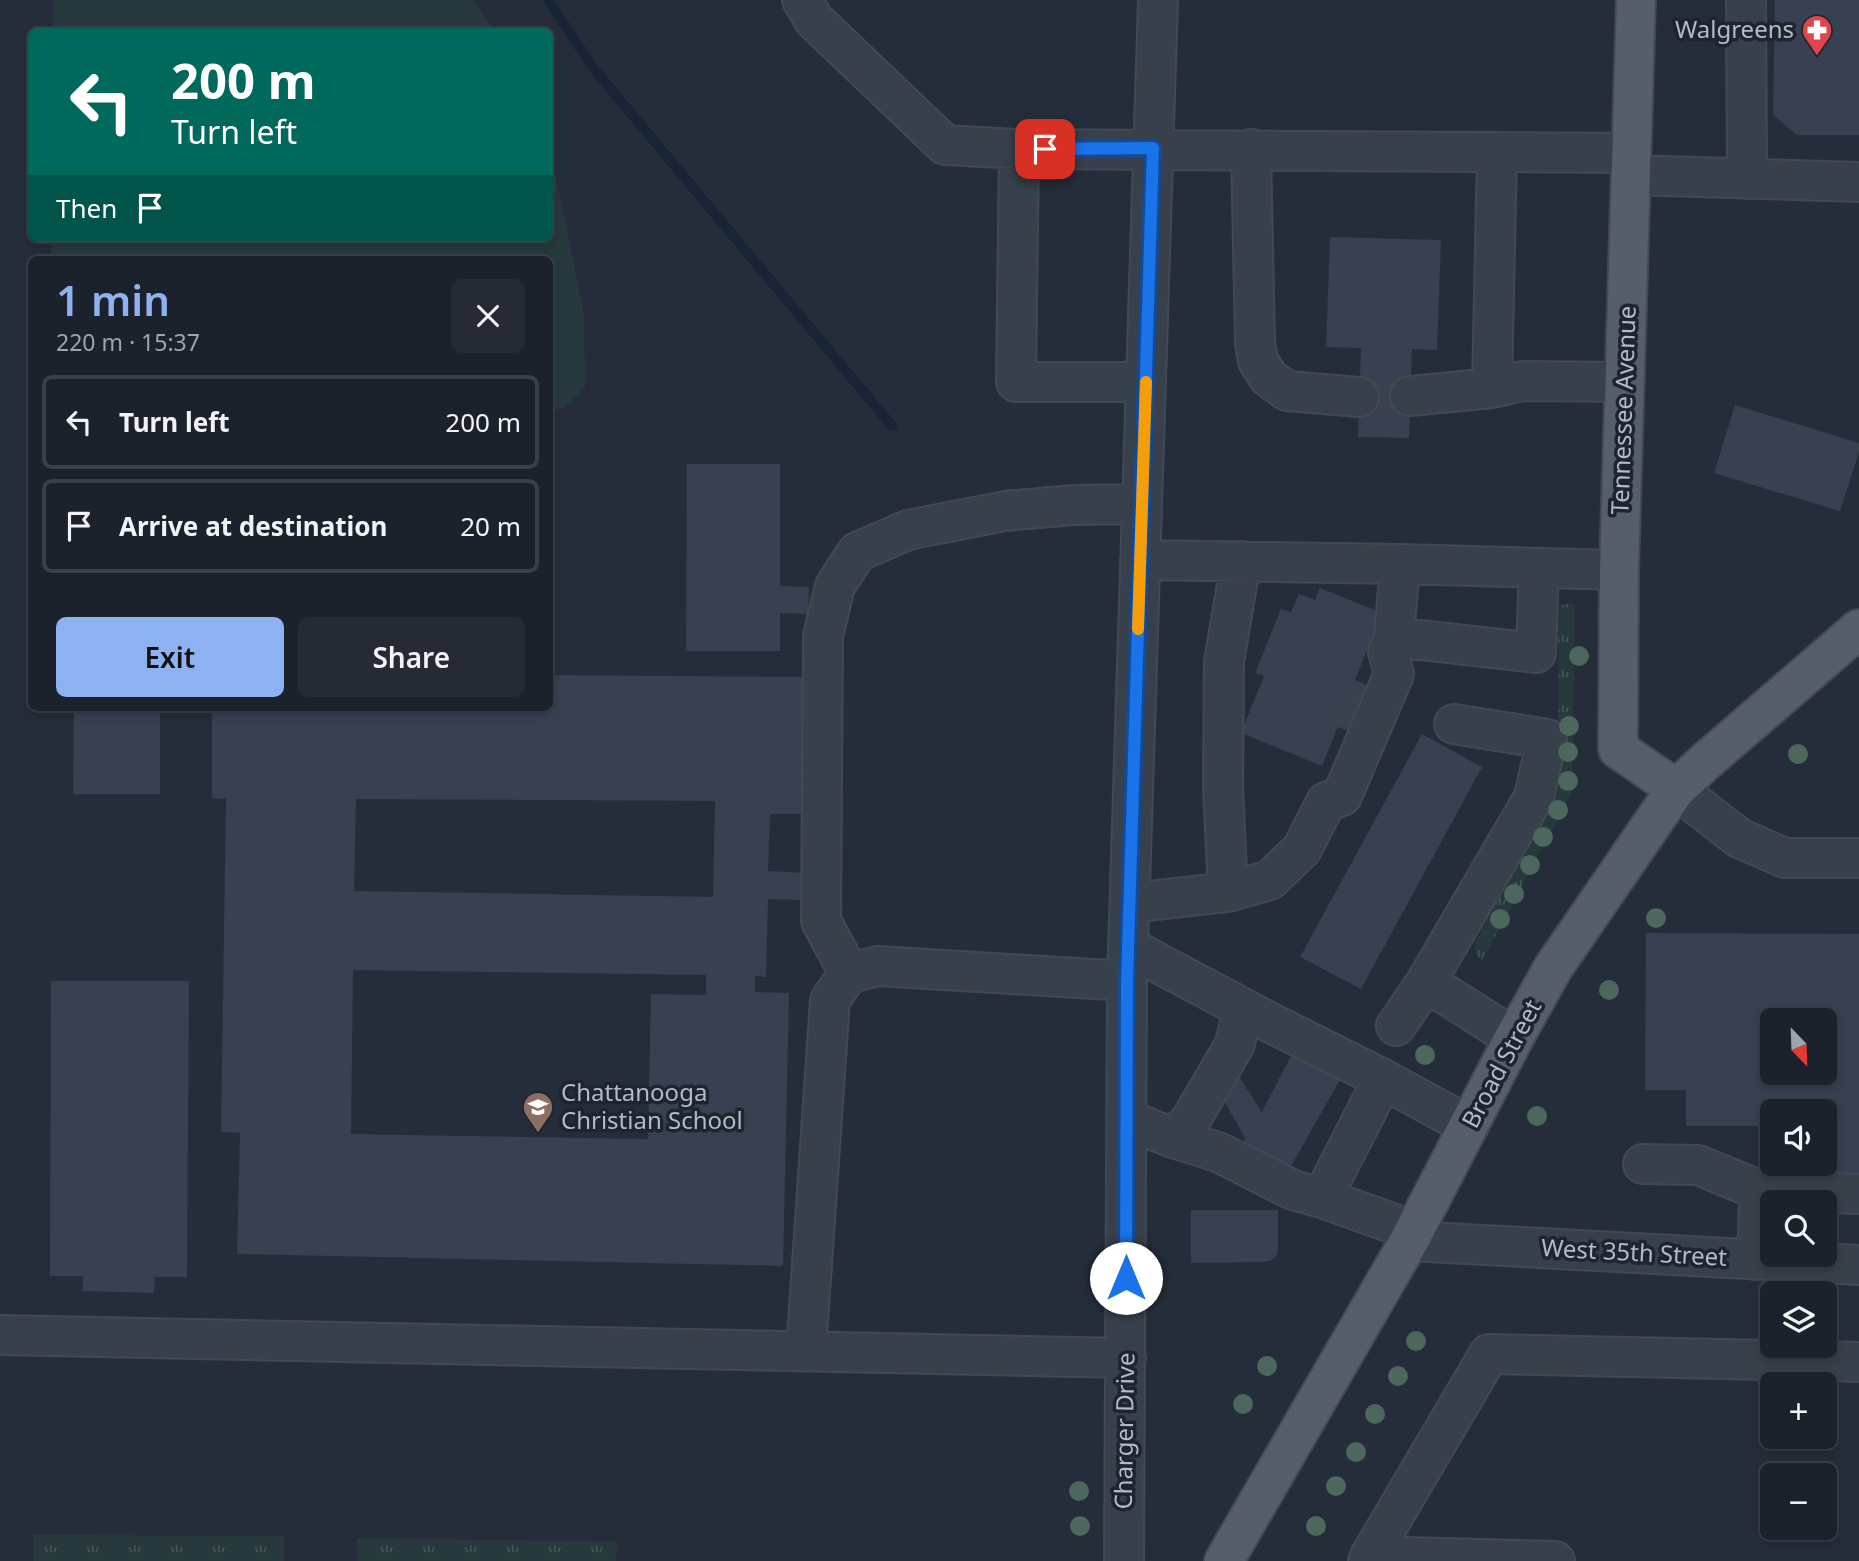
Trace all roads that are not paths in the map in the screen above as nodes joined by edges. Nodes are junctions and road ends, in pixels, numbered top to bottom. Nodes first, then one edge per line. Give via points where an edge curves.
1 (802, 0) edge
2 (1158, 0) edge
3 (1636, 0) edge
4 (1746, 0) edge
5 (1153, 148) junction
6 (1018, 149) junction
7 (1251, 149) junction
8 (1497, 152) junction
9 (1631, 164) junction
10 (1747, 179) junction
11 (1859, 181) edge
12 (1146, 382) junction
13 (1625, 382) junction
14 (1492, 388) junction
15 (1410, 396) tunnel mouth
16 (1359, 397) tunnel mouth
17 (1142, 504) junction
18 (1140, 560) junction
19 (1241, 561) junction
20 (1400, 564) junction
21 (1539, 568) junction
22 (1619, 570) junction
23 (1859, 629) edge
24 (1391, 644) junction
25 (1363, 684) tunnel mouth
26 (1454, 724) dead end
27 (1347, 730) tunnel mouth
28 (1676, 789) junction
29 (1326, 802) junction
30 (1859, 858) edge
31 (1228, 892) junction
32 (1130, 903) junction
33 (1127, 964) junction
34 (849, 972) junction
35 (1426, 982) junction
36 (1243, 1008) junction
37 (1396, 1026) dead end
38 (1514, 1038) junction
39 (1383, 1079) junction
40 (1126, 1119) junction
41 (1469, 1126) junction
42 (1173, 1138) junction
43 (1643, 1164) dead end
44 (1759, 1191) junction
45 (1859, 1194) edge
46 (1322, 1198) junction
47 (1411, 1236) junction
48 (1755, 1260) junction
49 (1859, 1265) edge
50 (0, 1335) edge
51 (806, 1352) junction
52 (1126, 1358) junction
53 (1859, 1362) edge
54 (1232, 1558) edge
55 (1369, 1559) edge
56 (1124, 1561) edge
57 (1555, 1561) edge

1 - 6 street via 814,20 945,145
2 - 5 street, Charger Drive
3 - 9 main road, Tennessee Avenue
4 - 10 street
5 - 6 street
5 - 7 street
5 - 12 street, Charger Drive
6 - 12 street via 1016,382
7 - 8 street
7 - 16 street via 1258,361 1269,378 1287,391
8 - 9 street
8 - 14 street
9 - 10 street
9 - 13 main road, Tennessee Avenue
10 - 11 street
12 - 17 street, Charger Drive
13 - 14 street via 1523,381
13 - 22 main road, Tennessee Avenue
14 - 15 street
17 - 18 street, Charger Drive
17 - 34 street via 1004,511 908,530 857,552 835,586 823,636 821,921
18 - 19 street
18 - 32 street, Charger Drive
19 - 20 street
19 - 31 street via 1224,662
20 - 21 street
20 - 24 street
21 - 22 street
21 - 24 street via 1536,653
22 - 28 main road, Tennessee Avenue via 1618,749
23 - 28 main road, Broad Street
24 - 25 street via 1372,659
24 - 29 street via 1394,674 1342,796
26 - 35 street via 1547,739 1534,797
27 - 29 street via 1327,774
28 - 30 street via 1740,838 1786,858
28 - 38 main road, Broad Street via 1553,968
29 - 31 street via 1302,849 1270,880
31 - 32 street
32 - 33 street, Charger Drive
33 - 34 street via 878,966
33 - 36 street
33 - 40 street, Charger Drive
34 - 51 street via 830,1000
35 - 37 street
35 - 38 street
36 - 39 street
36 - 42 street via 1235,1044 1190,1121
38 - 41 main road, Broad Street
39 - 41 street
39 - 46 street
40 - 42 street, West 35th Street
40 - 52 street, Charger Drive
41 - 47 main road, Broad Street
42 - 46 street, West 35th Street via 1218,1152 1293,1190
43 - 44 street via 1698,1165
44 - 45 street
44 - 48 street
46 - 47 street, West 35th Street
47 - 48 street, West 35th Street
47 - 54 main road, Broad Street
48 - 49 street, West 35th Street
50 - 51 street
51 - 52 street
52 - 56 street, Charger Drive
53 - 55 street via 1489,1354
55 - 57 street

